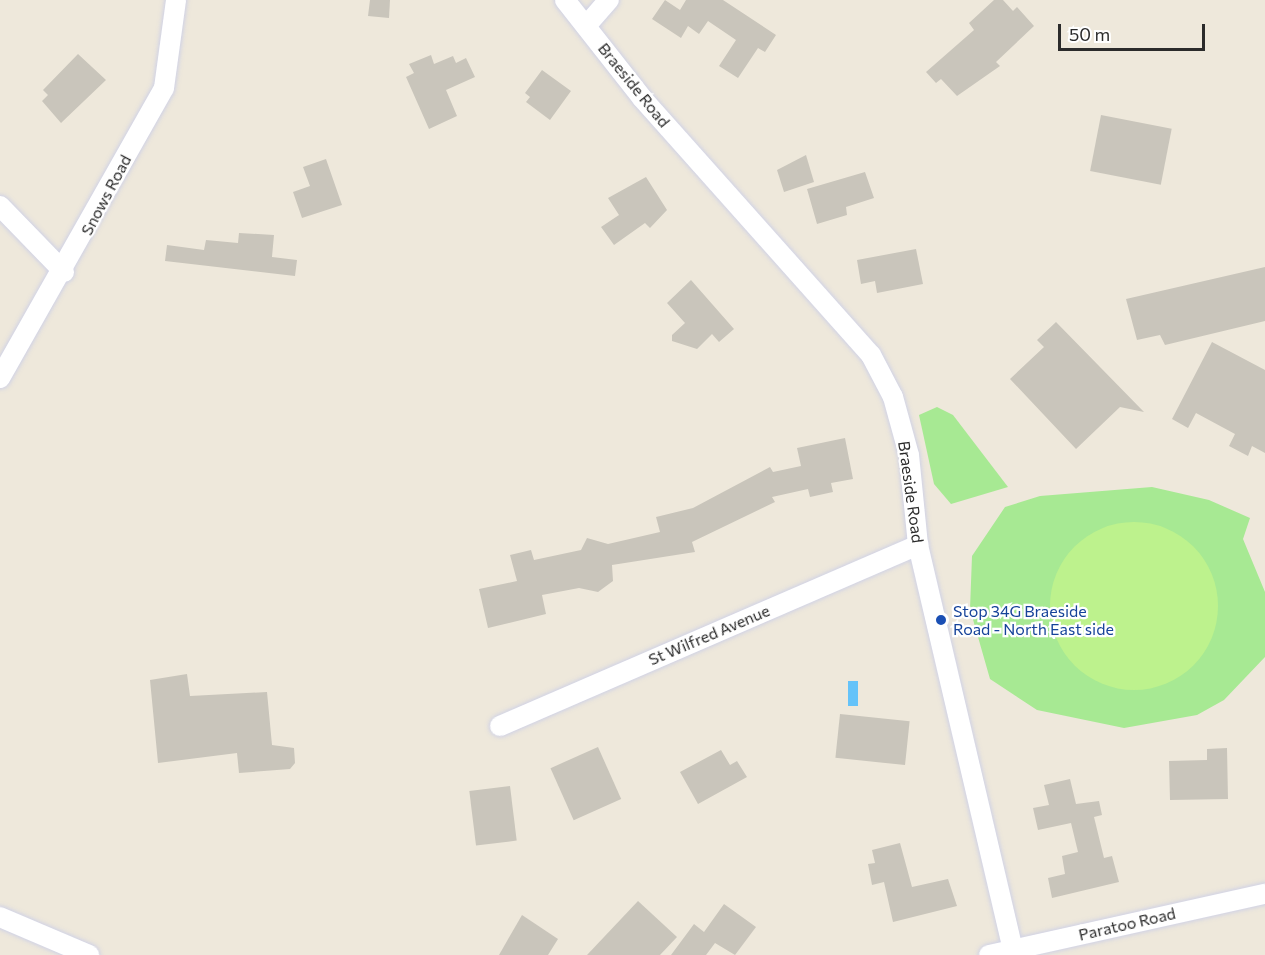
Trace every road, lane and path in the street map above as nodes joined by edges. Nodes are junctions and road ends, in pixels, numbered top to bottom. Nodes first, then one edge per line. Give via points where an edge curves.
1 (176, 0) edge
2 (565, 0) edge
3 (609, 0) edge
4 (586, 26) junction
5 (0, 206) edge
6 (64, 272) junction
7 (0, 378) edge
8 (918, 545) junction
9 (500, 726) dead end
10 (1265, 894) edge
11 (0, 917) edge
12 (1013, 950) junction
13 (89, 955) edge
14 (989, 955) edge

1 - 6 street, Snows Road via 164,88
2 - 4 street, Braeside Road
3 - 4 street
4 - 8 street, Braeside Road via 642,98 871,355 893,397 909,455
5 - 6 street
6 - 7 street, Snows Road
8 - 9 street, St Wilfred Avenue
8 - 12 street, Braeside Road
10 - 12 street, Paratoo Road
11 - 13 street
12 - 14 street, Paratoo Road

